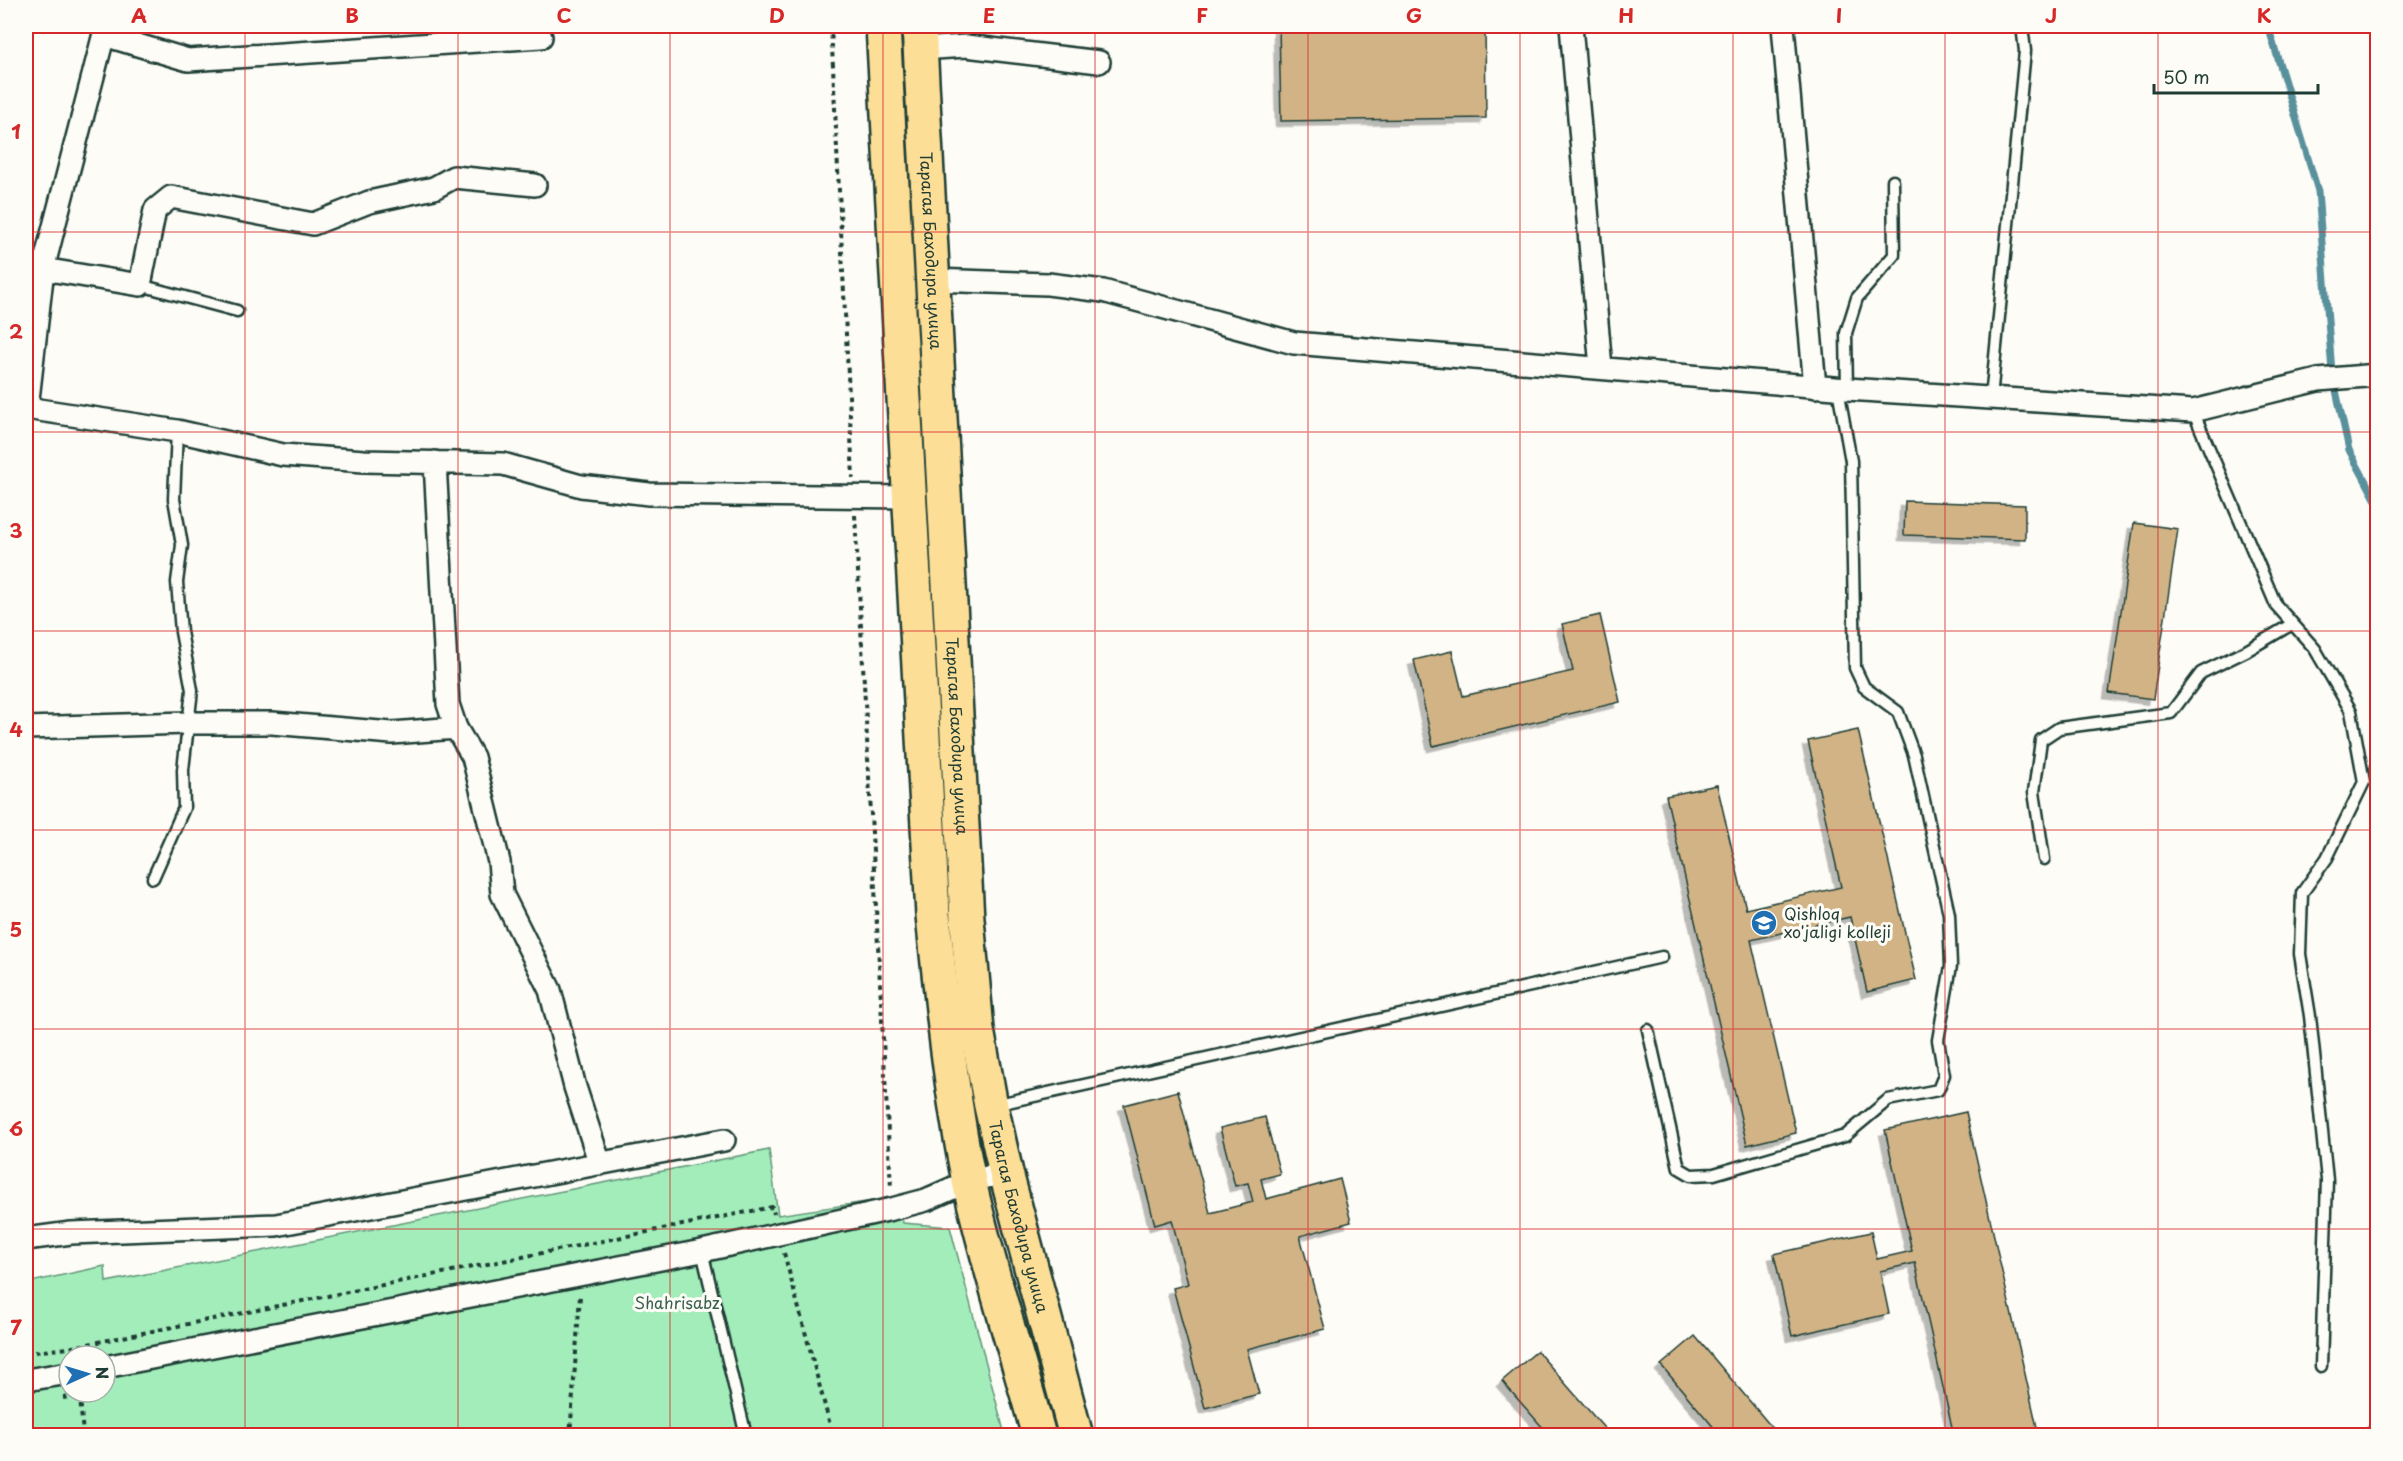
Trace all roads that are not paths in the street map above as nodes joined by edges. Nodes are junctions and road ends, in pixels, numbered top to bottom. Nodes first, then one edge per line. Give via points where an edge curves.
1 (883, 26) edge
2 (1571, 26) edge
3 (1783, 26) edge
4 (2022, 26) edge
5 (105, 30) edge
6 (541, 36) dead end
7 (920, 37) edge
8 (1099, 62) dead end
9 (1893, 181) dead end
10 (535, 184) dead end
11 (43, 269) junction
12 (933, 280) junction
13 (140, 285) junction
14 (237, 311) dead end
15 (1600, 368) junction
16 (2378, 375) edge
17 (1815, 387) junction
18 (1843, 389) junction
19 (1991, 398) junction
20 (26, 408) edge
21 (2193, 411) junction
22 (177, 431) junction
23 (435, 462) junction
24 (910, 497) junction
25 (2292, 624) junction
26 (187, 723) junction
27 (26, 728) edge
28 (456, 728) junction
29 (2044, 859) dead end
30 (153, 878) dead end
31 (1662, 957) dead end
32 (1648, 1030) dead end
33 (991, 1106) junction
34 (724, 1140) dead end
35 (600, 1164) junction
36 (1006, 1173) junction
37 (969, 1181) junction
38 (26, 1239) edge
39 (702, 1251) junction
40 (117, 1365) edge
41 (2321, 1366) dead end
42 (57, 1375) edge
43 (26, 1380) edge
44 (746, 1436) edge
45 (1039, 1436) edge
46 (1076, 1436) edge

1 - 24 main road, Тарагая Баходира улица
2 - 15 street
3 - 17 street
4 - 19 lane via 2025,51
5 - 6 street via 188,60
5 - 11 street
7 - 8 street
7 - 12 main road, Тарагая Баходира улица
9 - 18 lane via 1894,255 1857,298 1846,333
10 - 13 street via 454,177 434,188 369,202 314,224 171,198 155,210
11 - 13 street
11 - 20 street
12 - 15 street via 1048,284 1103,291 1294,343
12 - 33 main road, Тарагая Баходира улица via 967,919 977,1029
13 - 14 lane
15 - 17 street
16 - 21 street via 2318,380
17 - 18 street
18 - 19 street
18 - 32 lane via 1851,461 1855,668 1864,687 1898,712 1910,744 1949,914 1952,966 1938,1040 1944,1075 1938,1090 1888,1100 1845,1136 1713,1174 1691,1175 1679,1168
19 - 21 street
20 - 22 street
21 - 25 lane via 2276,605
22 - 23 street via 283,455
22 - 26 lane via 174,499 182,545 177,582 192,690
23 - 24 street via 503,464 581,486 649,494
23 - 28 street via 448,704
24 - 37 main road, Тарагая Баходира улица via 933,915 946,1048
25 - 29 lane via 2201,673 2171,713 2059,728 2041,740 2034,792
25 - 41 lane via 2315,650 2351,711 2364,782 2327,858 2302,893 2300,954 2326,1180
26 - 27 street
26 - 28 street via 272,723 392,733
26 - 30 lane via 184,808
28 - 35 street via 473,757 499,862 502,894 550,990
31 - 33 lane
33 - 36 main road, Тарагая Баходира улица
34 - 35 street
35 - 38 street via 276,1225 71,1233
36 - 37 street
36 - 46 main road, Тарагая Баходира улица
37 - 39 street via 926,1200 892,1209
37 - 45 main road, Тарагая Баходира улица
39 - 40 street
39 - 44 lane
42 - 43 street

